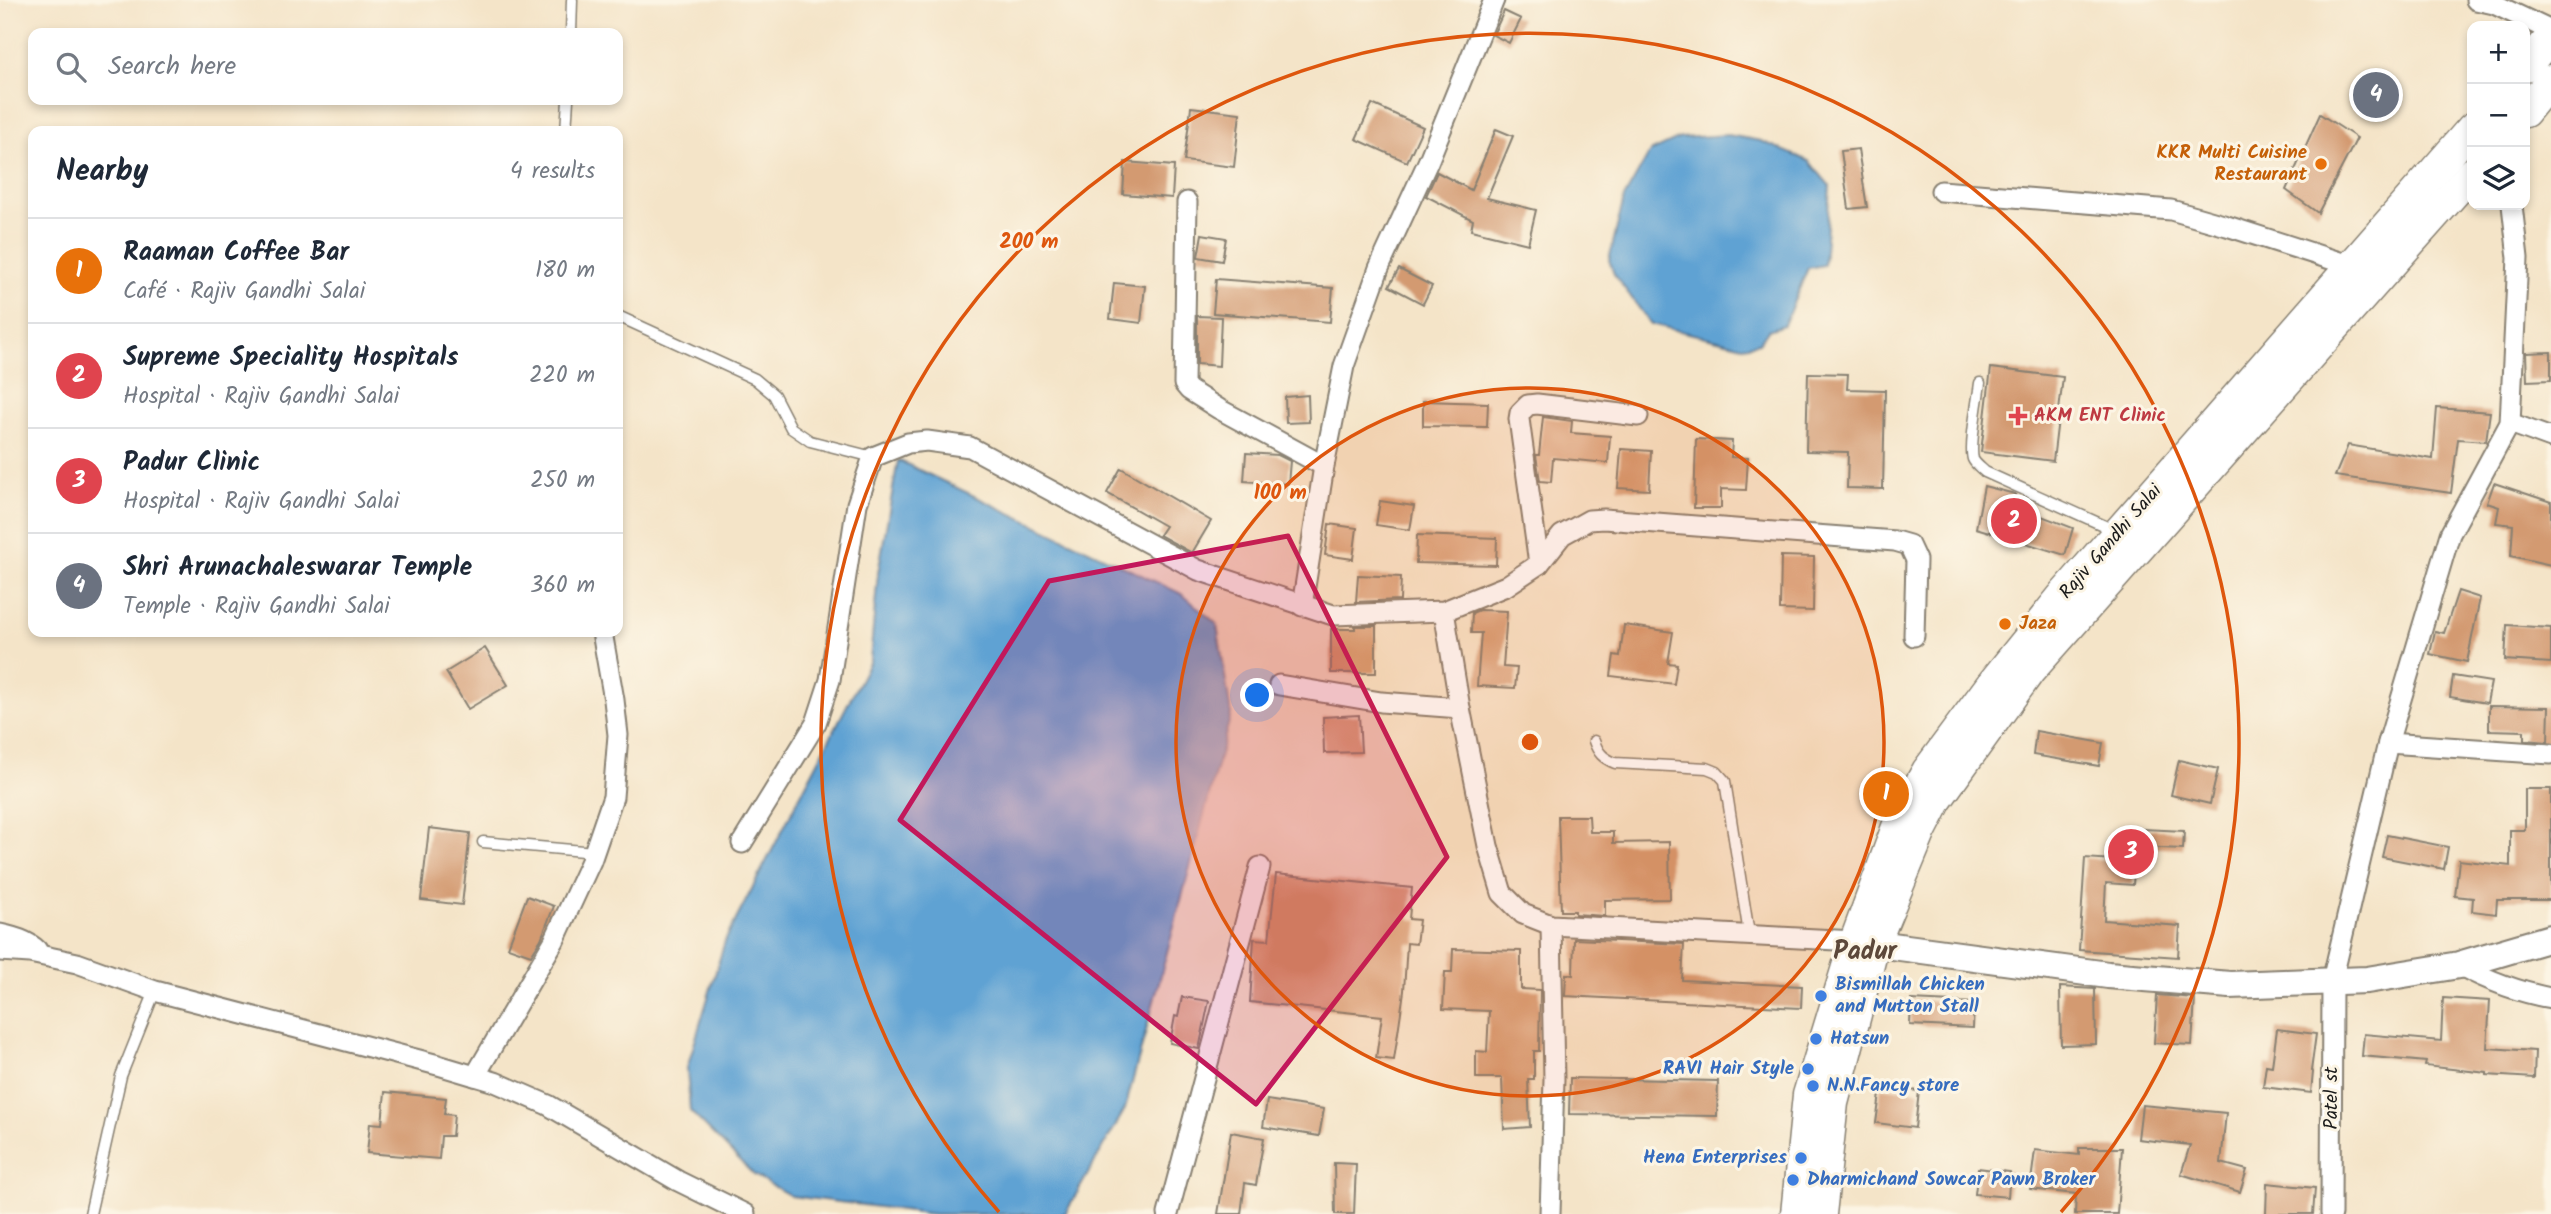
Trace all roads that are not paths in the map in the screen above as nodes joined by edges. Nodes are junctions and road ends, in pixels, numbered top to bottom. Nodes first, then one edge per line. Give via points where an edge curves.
1 (572, 0) edge
2 (1494, 0) edge
3 (2476, 0) edge
4 (571, 28) edge
5 (2551, 31) edge
6 (2551, 37) edge
7 (2530, 61) edge
8 (2551, 80) edge
9 (568, 105) edge
10 (2530, 106) edge
11 (566, 126) edge
12 (2467, 134) edge
13 (2467, 179) edge
14 (1941, 191) dead end
15 (1188, 202) dead end
16 (2513, 210) edge
17 (2352, 266) junction
18 (623, 318) edge
19 (1980, 383) dead end
20 (1638, 416) dead end
21 (2510, 423) junction
22 (2551, 438) edge
23 (873, 457) junction
24 (1324, 466) junction
25 (2119, 533) junction
26 (1539, 564) junction
27 (1302, 606) junction
28 (1444, 611) junction
29 (1914, 636) dead end
30 (603, 637) edge
31 (1279, 685) dead end
32 (1460, 708) junction
33 (1594, 741) dead end
34 (2388, 743) junction
35 (2551, 754) edge
36 (483, 842) dead end
37 (742, 843) dead end
38 (594, 852) junction
39 (1260, 867) dead end
40 (1551, 925) junction
41 (0, 934) edge
42 (1749, 934) junction
43 (2551, 938) edge
44 (1864, 943) junction
45 (0, 951) edge
46 (41, 955) junction
47 (2459, 965) junction
48 (2332, 981) junction
49 (155, 990) junction
50 (2551, 999) edge
51 (475, 1076) junction
52 (737, 1212) edge
53 (90, 1214) edge
54 (1168, 1214) edge
55 (1550, 1214) edge
56 (1796, 1214) edge
57 (1821, 1214) edge
58 (2331, 1214) edge

1 - 4 lane
2 - 24 street via 1379,268 1344,366
3 - 5 street
6 - 7 main road
8 - 10 main road
9 - 11 lane
12 - 17 main road, Rajiv Gandhi Salai
13 - 44 main road, Rajiv Gandhi Salai via 2030,671 1937,800
14 - 17 street via 2171,211
15 - 24 street via 1184,384 1219,409
16 - 21 street via 2518,258
17 - 25 main road, Rajiv Gandhi Salai
18 - 23 lane via 755,379 774,395 791,428 810,441
19 - 25 lane via 1972,448 1978,466
20 - 26 street via 1537,404 1520,413
21 - 22 street
21 - 34 street, Patel st via 2450,534
23 - 27 street via 927,440 970,447 1198,569
23 - 37 street via 857,505 830,680 816,723
24 - 27 street
25 - 44 main road, Rajiv Gandhi Salai via 2064,594 1927,771 1900,819
26 - 28 street via 1506,586
26 - 29 street via 1562,535 1590,520 1604,519 1895,541 1909,545 1916,560
27 - 28 street via 1332,615
28 - 32 street
30 - 38 street via 618,735 613,797
31 - 32 street via 1381,702
32 - 40 street via 1502,893 1523,914
33 - 42 lane via 1605,759 1615,763 1707,768 1725,781
34 - 35 street
34 - 48 street, Patel st
36 - 38 lane
38 - 51 street via 554,941
39 - 54 street
40 - 42 street
40 - 55 street via 1554,1079
41 - 46 street via 31,945
42 - 44 street
43 - 47 street
44 - 48 street via 2108,975 2230,985
44 - 56 main road, Rajiv Gandhi Salai via 1808,1095
44 - 57 main road, Rajiv Gandhi Salai via 1833,1103
45 - 46 street
46 - 49 street
47 - 48 street
47 - 50 street via 2519,992
48 - 58 street, Patel st
49 - 51 street
49 - 53 lane via 121,1076
51 - 52 street via 548,1105

